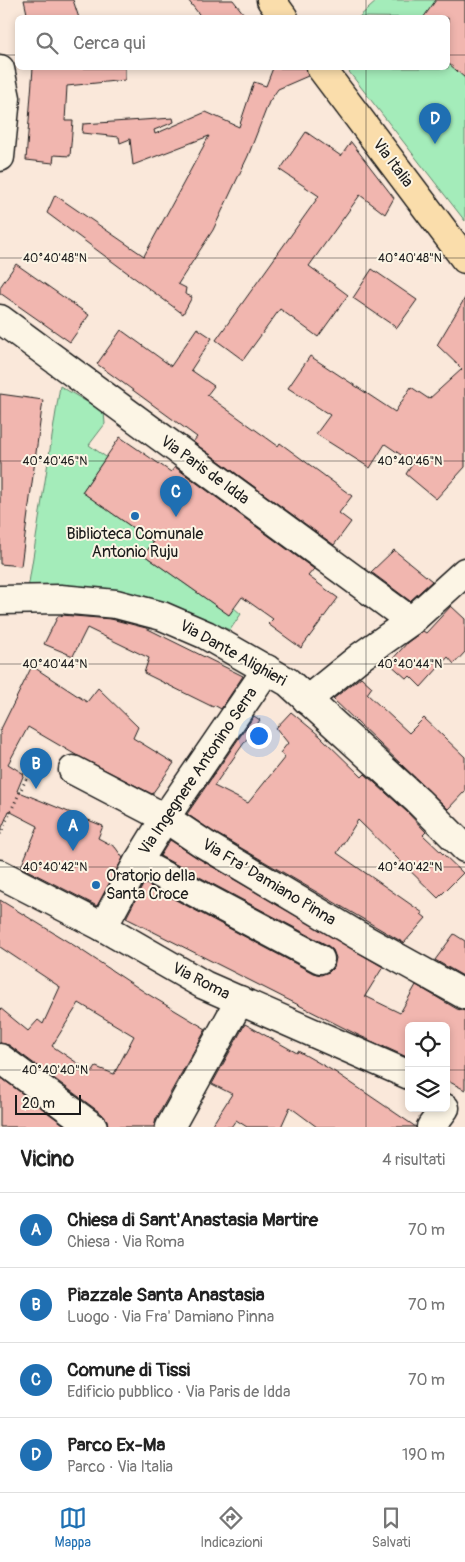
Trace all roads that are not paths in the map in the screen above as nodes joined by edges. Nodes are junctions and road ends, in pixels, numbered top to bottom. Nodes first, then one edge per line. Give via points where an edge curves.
1 (270, 0) edge
2 (282, 15) edge
3 (0, 70) edge
4 (323, 70) edge
5 (0, 157) edge
6 (465, 259) edge
7 (0, 319) edge
8 (465, 572) edge
9 (0, 600) edge
10 (411, 621) junction
11 (267, 669) junction
12 (307, 700) junction
13 (73, 770) road end
14 (165, 818) junction
15 (465, 848) edge
16 (138, 862) junction
17 (0, 874) edge
18 (103, 927) junction
19 (320, 959) dead end
20 (465, 995) edge
21 (240, 1000) junction
22 (0, 1058) edge
23 (405, 1073) edge
24 (445, 1112) edge
25 (93, 1127) edge
26 (170, 1127) edge
27 (431, 1127) edge

1 - 2 main road
3 - 5 street via 6,98
4 - 6 main road, Via Italia
7 - 10 street, Via Paris de Idda
8 - 10 street
9 - 11 street, Via Dante Alighieri via 60,599 116,604 162,616 198,631
10 - 12 street
11 - 12 street, Via Dante Alighieri via 288,682
11 - 14 street, Via Ingegnere Antonino Serra
12 - 15 street, Via Dante Alighieri
13 - 14 street, Via Fra' Damiano Pinna
14 - 16 street, Via Ingegnere Antonino Serra
14 - 20 street, Via Fra' Damiano Pinna via 357,935
16 - 18 street, Via Ingegnere Antonino Serra
16 - 19 street
17 - 18 street, Via Roma
18 - 21 street, Via Roma via 204,985
21 - 23 street, Via Roma
21 - 26 street
22 - 25 street
24 - 27 street

